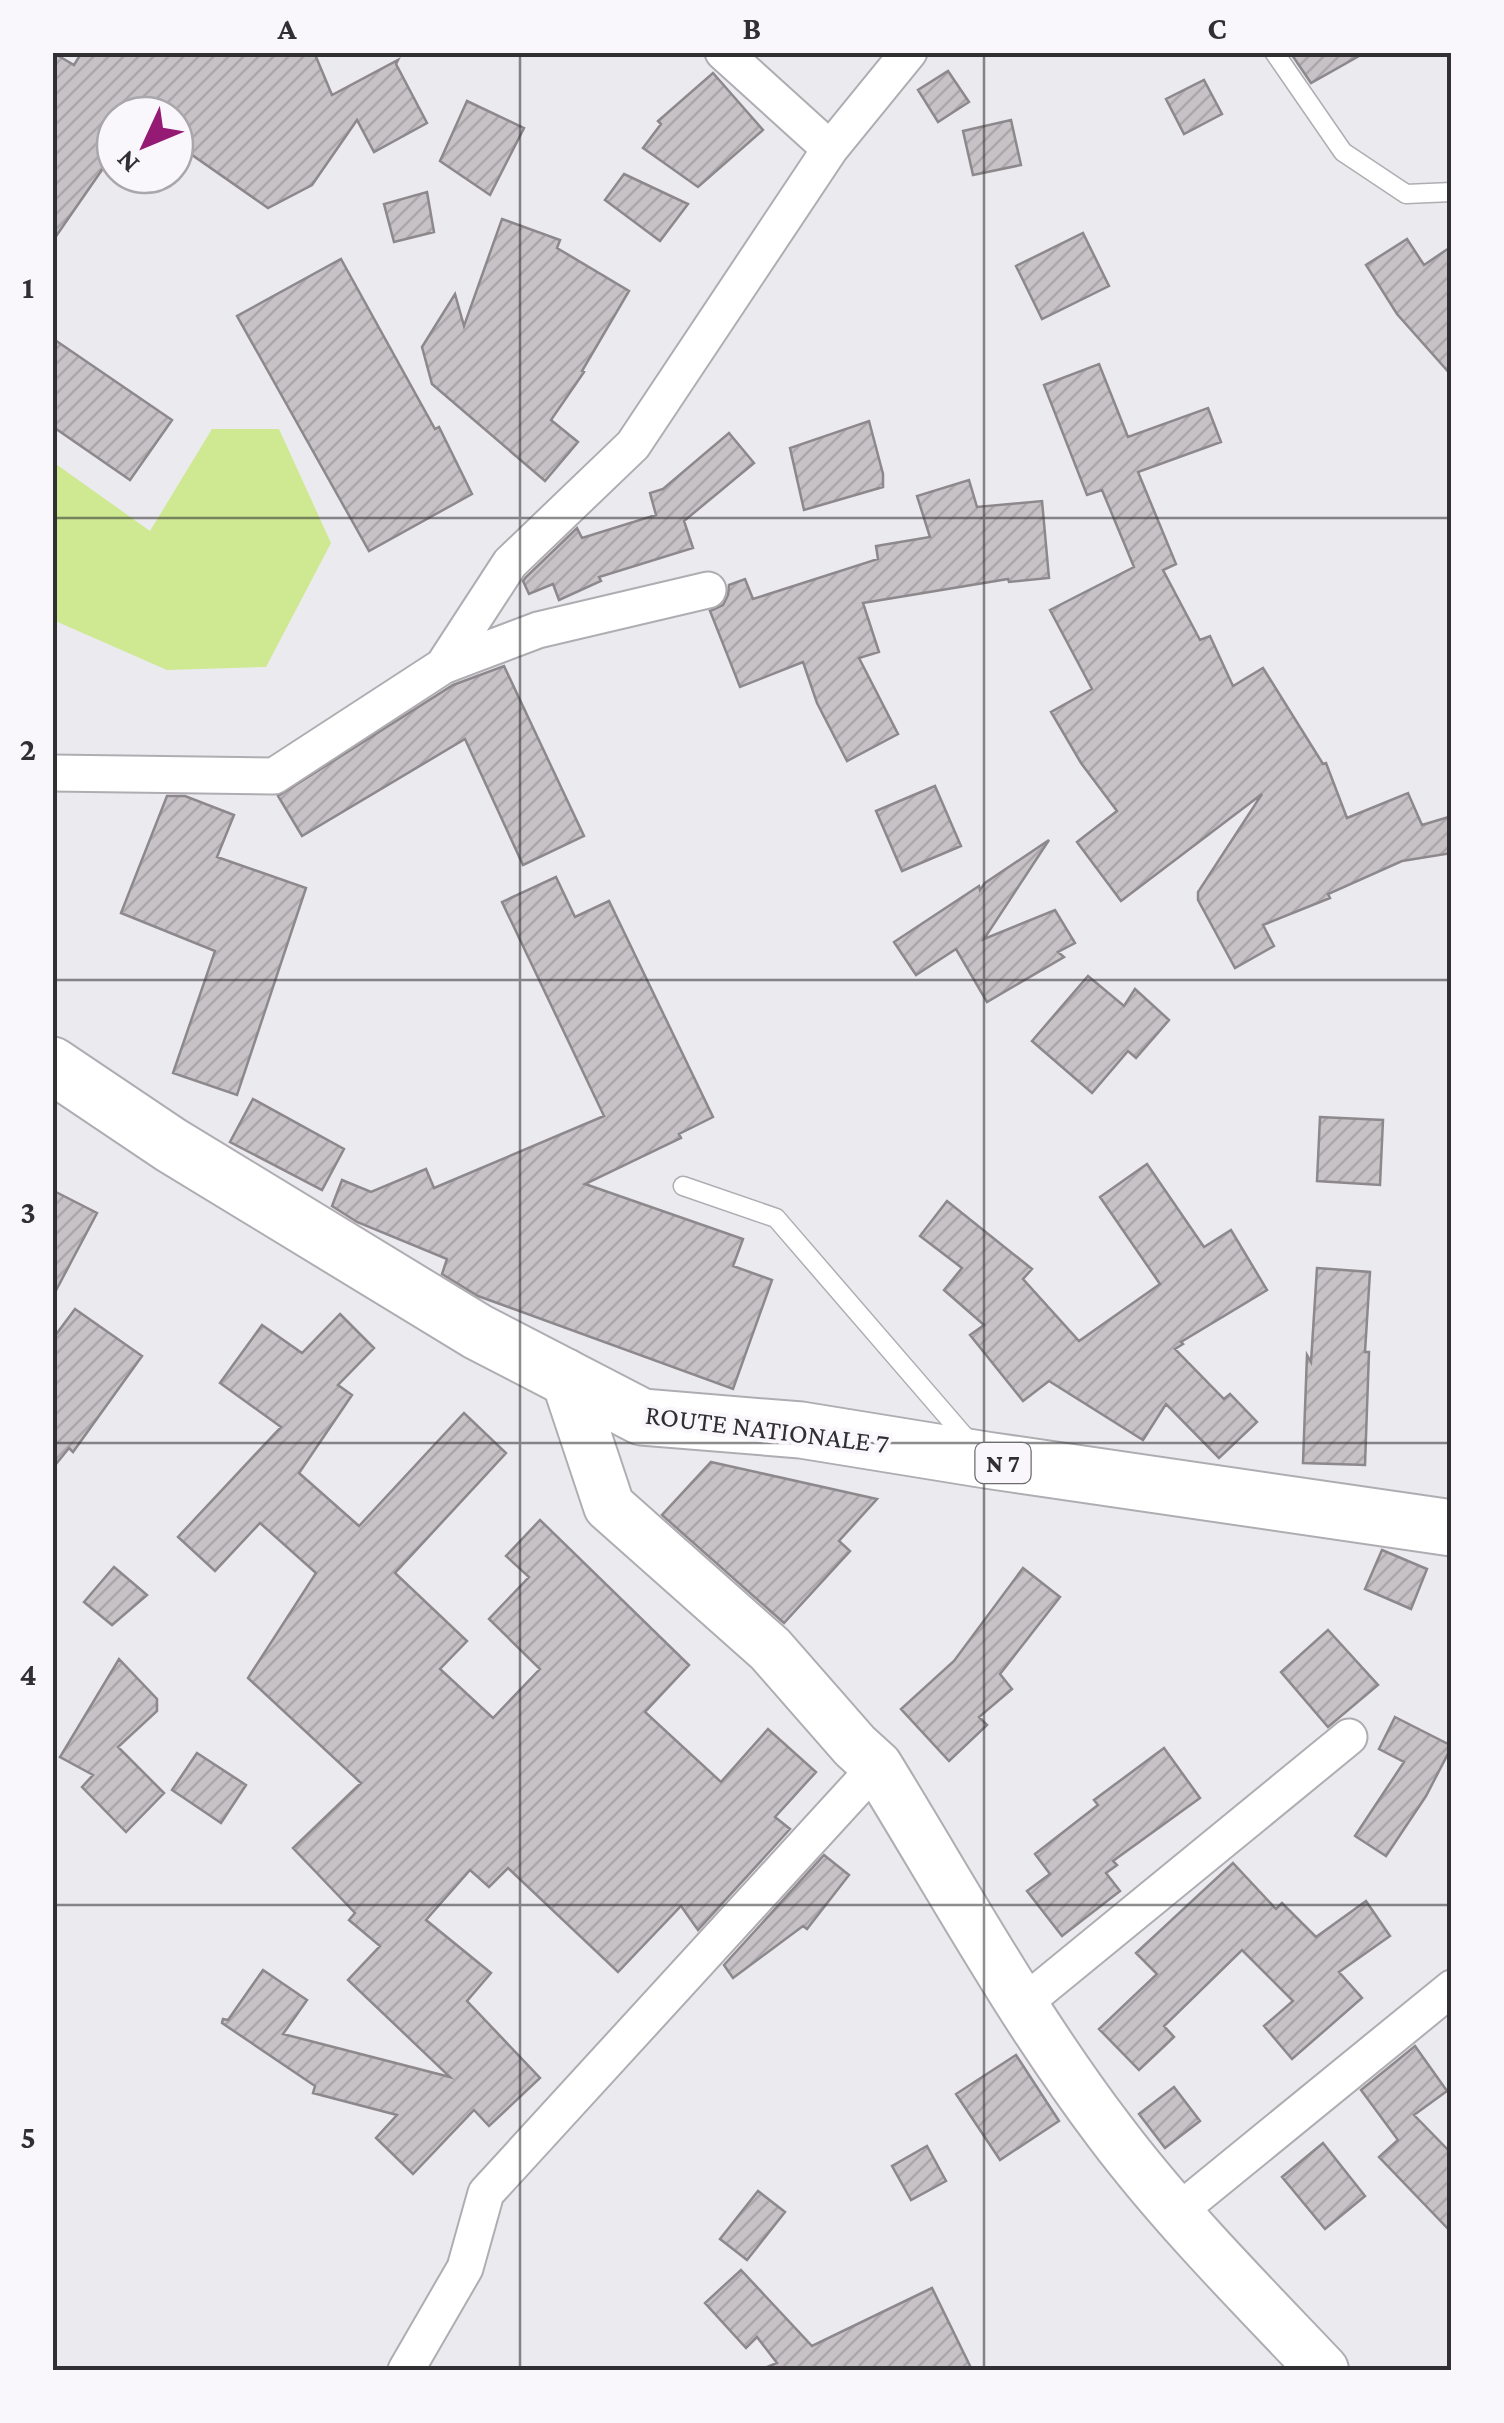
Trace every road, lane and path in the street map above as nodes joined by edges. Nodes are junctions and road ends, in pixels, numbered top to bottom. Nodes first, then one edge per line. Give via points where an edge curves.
1 (723, 52) edge
2 (909, 52) edge
3 (1274, 52) edge
4 (830, 149) junction
5 (1452, 192) edge
6 (708, 590) dead end
7 (444, 666) junction
8 (52, 773) edge
9 (52, 1065) edge
10 (683, 1186) dead end
11 (565, 1374) junction
12 (986, 1460) junction
13 (1452, 1528) edge
14 (1349, 1736) dead end
15 (877, 1766) junction
16 (1452, 1988) edge
17 (1024, 2004) junction
18 (1175, 2214) junction
19 (406, 2370) edge
20 (1323, 2370) edge

1 - 4 street
2 - 4 street
3 - 5 lane via 1343,152 1406,194
4 - 7 street via 633,445 510,563
6 - 7 street via 538,630
7 - 8 street via 274,776
9 - 11 main road, ROUTE NATIONALE 7 / N 7 via 478,1332
10 - 12 lane via 776,1218
11 - 12 main road, ROUTE NATIONALE 7 / N 7 via 642,1417 800,1430
11 - 15 street via 609,1506 770,1649
12 - 13 main road, ROUTE NATIONALE 7 / N 7
14 - 17 street
15 - 17 street
15 - 19 street via 486,2192 465,2268
16 - 18 street
17 - 18 street via 1108,2130
18 - 20 street

